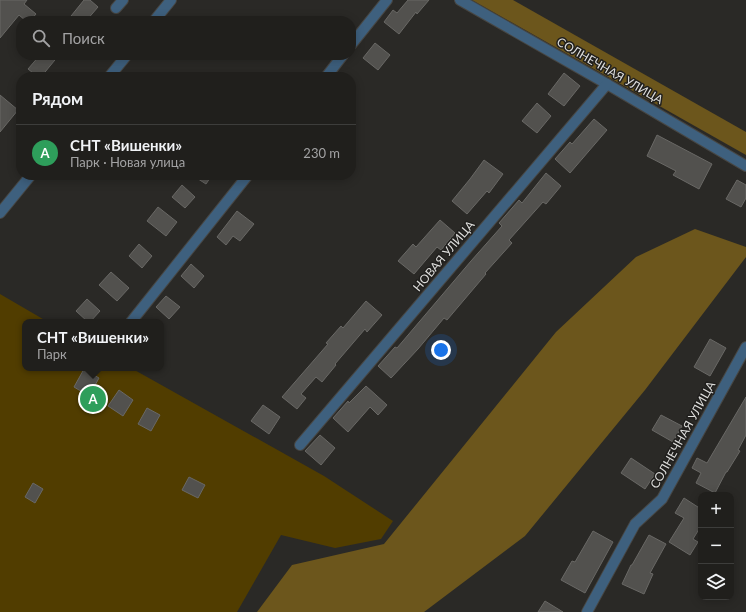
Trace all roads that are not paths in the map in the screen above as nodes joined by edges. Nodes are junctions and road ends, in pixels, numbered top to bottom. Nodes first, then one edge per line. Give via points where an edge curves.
1 (123, 0) edge
2 (171, 0) edge
3 (387, 0) edge
4 (460, 0) edge
5 (116, 8) dead end
6 (158, 16) edge
7 (356, 39) edge
8 (123, 60) edge
9 (339, 60) edge
10 (114, 72) edge
11 (330, 72) edge
12 (608, 84) junction
13 (746, 166) edge
14 (27, 180) edge
15 (244, 180) edge
16 (0, 213) edge
17 (133, 319) edge
18 (746, 348) edge
19 (300, 445) dead end
20 (587, 612) edge

1 - 5 street
2 - 6 street
3 - 7 street
4 - 12 street, СОЛНЕЧНАЯ УЛИЦА
8 - 10 street
9 - 11 street
12 - 13 street, СОЛНЕЧНАЯ УЛИЦА
12 - 19 street, НОВАЯ УЛИЦА
14 - 16 street
15 - 17 street
18 - 20 street, СОЛНЕЧНАЯ УЛИЦА via 662,499 636,524

